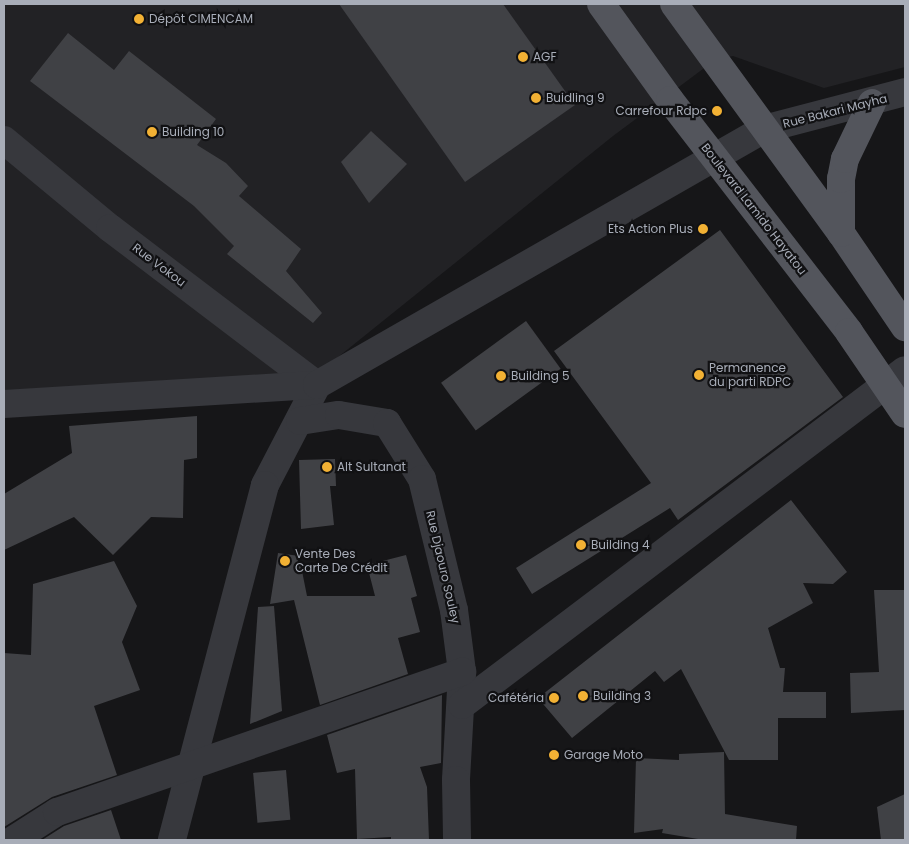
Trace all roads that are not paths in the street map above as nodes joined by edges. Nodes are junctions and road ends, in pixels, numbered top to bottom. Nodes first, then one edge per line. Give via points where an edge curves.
1 (601, 4) edge
2 (674, 4) edge
3 (905, 92) edge
4 (872, 103) junction
5 (764, 129) junction
6 (4, 140) edge
7 (714, 157) junction
8 (841, 233) junction
9 (905, 327) edge
10 (896, 378) edge
11 (317, 385) junction
12 (4, 404) edge
13 (905, 414) edge
14 (300, 421) junction
15 (462, 672) junction
16 (462, 705) junction
17 (190, 766) junction
18 (13, 840) edge
19 (172, 840) edge
20 (457, 840) edge

1 - 7 main road, Boulevard Lamido Hayatou
2 - 5 main road
3 - 4 street, Rue Bakari Mayha
4 - 5 street, Rue Bakari Mayha
4 - 8 main road via 845,159 841,178
5 - 7 street, Rue Bakari Mayha
5 - 8 main road
6 - 11 street, Rue Vokou via 110,228
7 - 10 main road, Boulevard Lamido Hayatou via 849,332
7 - 11 street, Rue Bakari Mayha
8 - 9 main road
10 - 13 main road, Boulevard Lamido Hayatou
10 - 16 street
11 - 12 street
11 - 14 street
14 - 15 street, Rue Djaouro Souley via 339,415 387,422 422,479 454,610
14 - 17 street via 265,485
15 - 16 street, Rue Djaouro Souley
15 - 17 street
16 - 20 street, Rue Djaouro Souley via 456,780
17 - 18 street via 57,812
17 - 19 street

